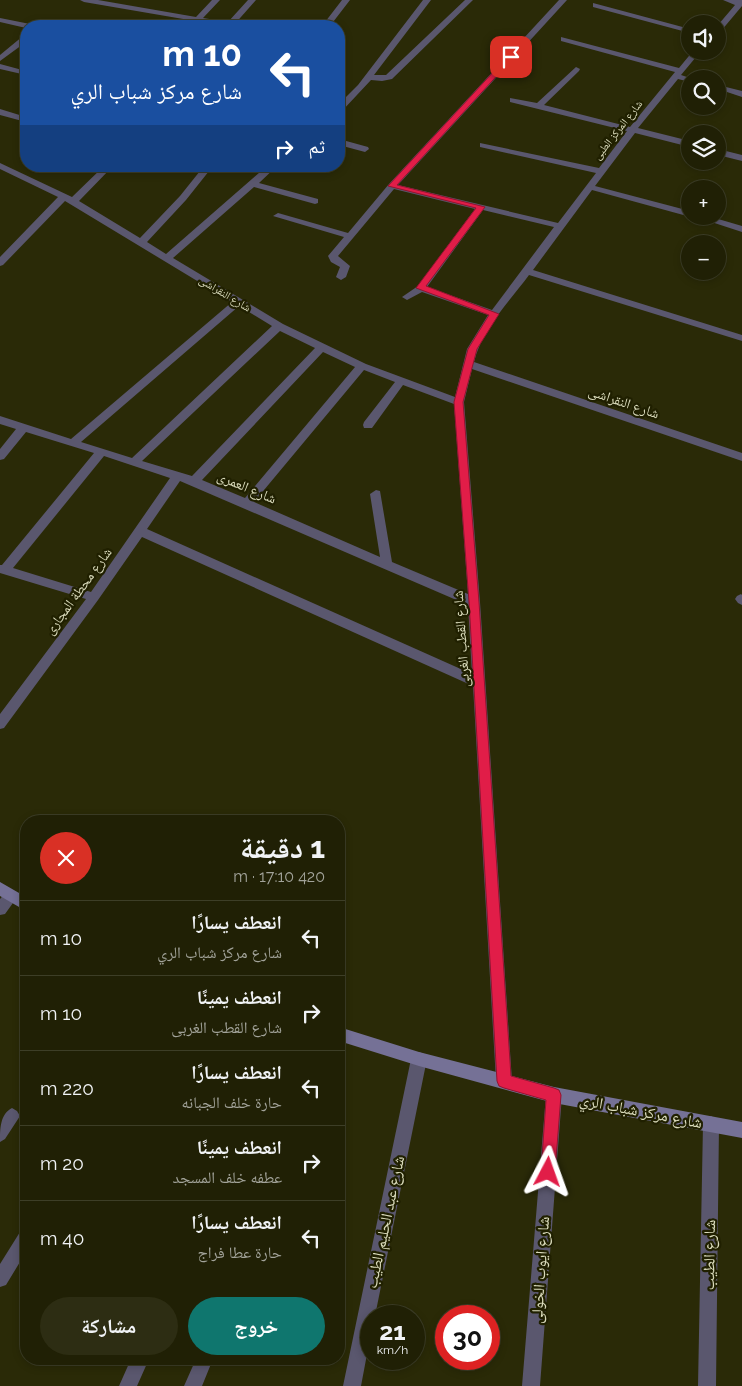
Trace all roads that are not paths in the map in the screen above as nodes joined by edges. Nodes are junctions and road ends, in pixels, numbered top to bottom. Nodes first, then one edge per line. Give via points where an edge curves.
1 (84, 0) edge
2 (216, 0) edge
3 (252, 0) edge
4 (346, 0) edge
5 (427, 0) edge
6 (469, 0) edge
7 (563, 0) edge
8 (727, 0) edge
9 (741, 2) edge
10 (596, 5) dead end
11 (198, 19) junction
12 (0, 20) edge
13 (203, 20) edge
14 (234, 20) edge
15 (331, 20) edge
16 (726, 20) edge
17 (20, 24) edge
18 (681, 29) edge
19 (564, 39) dead end
20 (20, 43) edge
21 (0, 59) edge
22 (689, 60) edge
23 (0, 66) edge
24 (576, 69) dead end
25 (20, 72) edge
26 (678, 73) junction
27 (681, 75) edge
28 (368, 77) junction
29 (726, 89) edge
30 (742, 94) edge
31 (513, 100) dead end
32 (345, 102) edge
33 (539, 106) junction
34 (0, 112) edge
35 (20, 118) edge
36 (632, 129) junction
37 (681, 142) edge
38 (345, 144) edge
39 (483, 145) dead end
40 (365, 149) dead end
41 (726, 154) edge
42 (742, 158) edge
43 (4, 168) edge
44 (600, 171) junction
45 (102, 172) edge
46 (204, 172) edge
47 (266, 172) edge
48 (0, 178) edge
49 (253, 184) junction
50 (392, 186) junction
51 (590, 186) junction
52 (68, 199) junction
53 (315, 201) dead end
54 (481, 207) junction
55 (681, 211) edge
56 (278, 216) dead end
57 (726, 224) edge
58 (560, 226) junction
59 (742, 229) edge
60 (349, 236) junction
61 (141, 242) junction
62 (167, 258) junction
63 (0, 263) edge
64 (526, 271) junction
65 (341, 277) dead end
66 (421, 288) junction
67 (407, 297) dead end
68 (238, 302) junction
69 (494, 314) junction
70 (279, 326) junction
71 (742, 338) edge
72 (321, 348) junction
73 (468, 364) junction
74 (362, 366) junction
75 (400, 382) junction
76 (458, 402) junction
77 (0, 420) edge
78 (368, 425) dead end
79 (24, 427) junction
80 (73, 443) junction
81 (102, 451) junction
82 (0, 456) edge
83 (742, 457) edge
84 (135, 460) junction
85 (178, 475) junction
86 (194, 481) junction
87 (376, 494) dead end
88 (247, 503) junction
89 (140, 531) junction
90 (387, 564) junction
91 (2, 570) edge
92 (94, 597) junction
93 (474, 602) junction
94 (479, 683) junction
95 (0, 724) edge
96 (6, 892) edge
97 (20, 901) edge
98 (0, 909) edge
99 (345, 1036) edge
100 (419, 1058) junction
101 (504, 1081) junction
102 (554, 1095) junction
103 (12, 1116) dead end
104 (712, 1124) junction
105 (742, 1130) edge
106 (0, 1134) edge
107 (20, 1247) edge
108 (0, 1279) edge
109 (137, 1365) edge
110 (202, 1365) edge
111 (128, 1386) edge
112 (193, 1386) edge
113 (352, 1386) edge
114 (531, 1386) edge
115 (708, 1386) edge

1 - 11 street
2 - 11 street
3 - 14 street
4 - 15 street
5 - 28 street
6 - 28 street via 389,77
7 - 50 street
8 - 9 street
9 - 16 street
10 - 18 street
11 - 13 street
12 - 17 street
19 - 26 street
20 - 21 street
22 - 26 street, شارع المركز الطبى
23 - 25 street
24 - 33 street
26 - 27 street
26 - 36 street, شارع المركز الطبى
28 - 32 street
29 - 30 street
31 - 33 street
33 - 36 street
34 - 35 street
36 - 37 street
36 - 44 street, شارع المركز الطبى
38 - 40 street
39 - 44 street
41 - 42 street
43 - 48 street
43 - 52 street, شارع النقراشى
44 - 51 street, شارع المركز الطبى
45 - 52 street
46 - 61 street
47 - 49 street
49 - 53 street
49 - 62 street
50 - 54 street
50 - 60 street
51 - 55 street
51 - 58 street, شارع المركز الطبى
52 - 61 street, شارع النقراشى
52 - 63 street
54 - 58 street
54 - 66 street
56 - 60 street
57 - 59 street
58 - 64 street, شارع القطب الغربى
60 - 65 street via 332,259 345,266
61 - 62 street, شارع النقراشى
62 - 68 street, شارع النقراشى
64 - 69 street, شارع القطب الغربى
64 - 71 street
66 - 67 street
66 - 69 street
68 - 70 street, شارع النقراشى
68 - 80 street
69 - 73 street, شارع القطب الغربى via 477,340
70 - 72 street, شارع النقراشى
70 - 84 street
72 - 74 street, شارع النقراشى
72 - 86 street
73 - 76 street, شارع القطب الغربى
73 - 83 street, شارع النقراشى
74 - 75 street, شارع النقراشى
74 - 88 street
75 - 76 street, شارع النقراشى
75 - 78 street
76 - 93 street, شارع القطب الغربى
77 - 79 street, شارع العمرى
79 - 80 street, شارع العمرى
79 - 82 street
80 - 81 street, شارع العمرى
81 - 84 street, شارع العمرى
81 - 91 street
84 - 85 street, شارع العمرى
85 - 86 street, شارع العمرى
85 - 89 street, شارع محطة المجارى
86 - 88 street, شارع العمرى
87 - 90 street
88 - 90 street, شارع العمرى
89 - 92 street, شارع محطة المجارى
89 - 94 street
90 - 93 street, شارع العمرى
91 - 92 street
92 - 95 street, شارع محطة المجارى
93 - 94 street, شارع القطب الغربى
94 - 101 street, شارع القطب الغربى
96 - 97 street
96 - 98 street
99 - 100 street, شارع مركز شباب الري
100 - 101 street, شارع مركز شباب الري
100 - 113 street, شارع عبد الحليم الطيب
101 - 102 street, شارع مركز شباب الري
102 - 104 street, شارع مركز شباب الري
102 - 114 street, شارع ايوب الخولى
103 - 106 street
104 - 105 street, شارع مركز شباب الري
104 - 115 street, شارع الطيب
107 - 108 street
109 - 111 street
110 - 112 street

